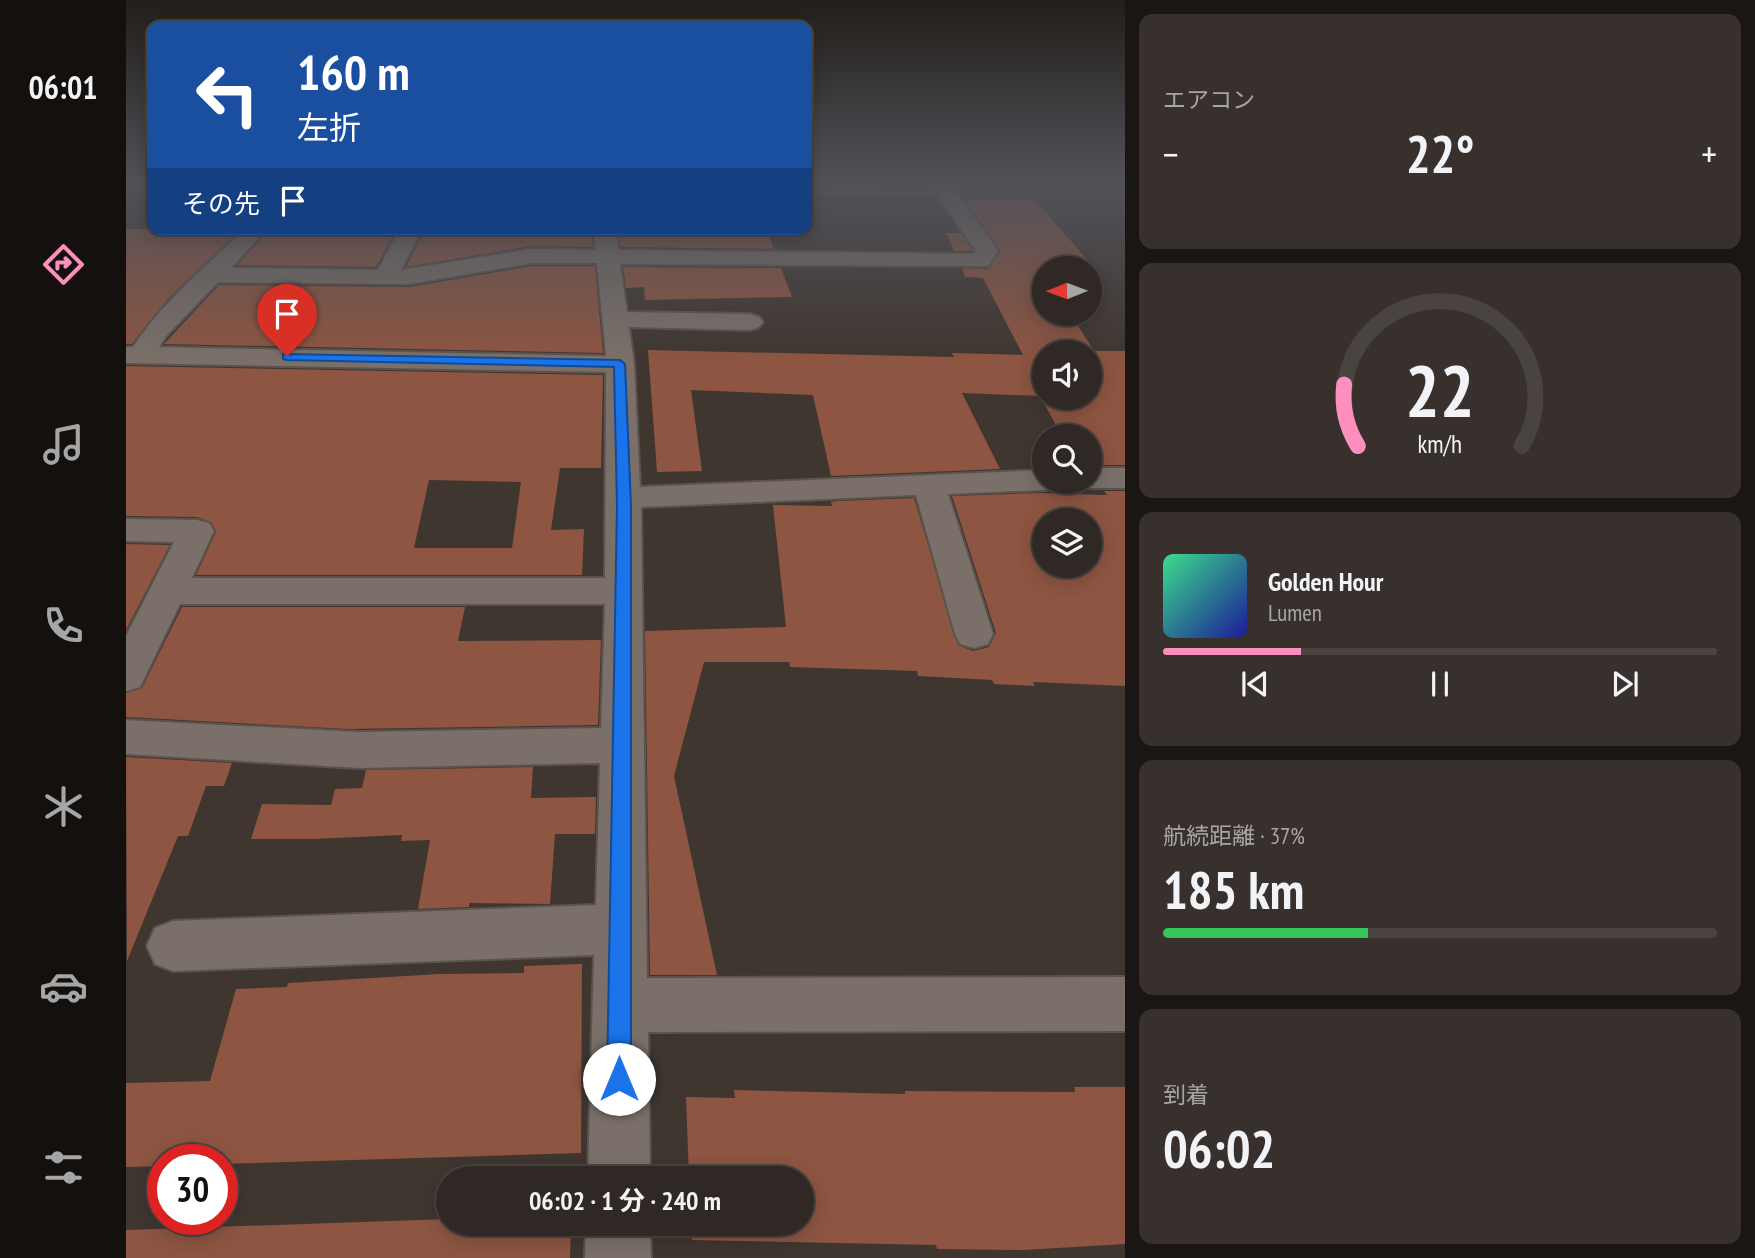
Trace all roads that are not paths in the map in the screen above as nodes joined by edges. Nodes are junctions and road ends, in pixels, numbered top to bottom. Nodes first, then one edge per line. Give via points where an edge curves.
1 (245, 241) edge
2 (405, 241) edge
3 (606, 241) edge
4 (980, 241) edge
5 (608, 256) junction
6 (210, 275) junction
7 (386, 277) junction
8 (615, 319) junction
9 (750, 322) dead end
10 (134, 355) edge
11 (620, 364) junction
12 (1102, 478) edge
13 (1125, 478) edge
14 (1032, 481) edge
15 (929, 485) junction
16 (622, 498) junction
17 (126, 530) edge
18 (622, 591) junction
19 (167, 592) junction
20 (974, 634) dead end
21 (126, 676) edge
22 (126, 737) edge
23 (621, 745) junction
24 (620, 929) junction
25 (173, 946) dead end
26 (1125, 1003) edge
27 (620, 1005) junction
28 (619, 1166) edge
29 (618, 1236) edge
30 (618, 1258) edge

1 - 6 street
2 - 7 street
3 - 5 street
4 - 5 street via 987,251 980,261
5 - 7 street via 532,256
5 - 8 street
6 - 7 street
6 - 10 street
8 - 9 street
8 - 11 street
10 - 11 street
11 - 16 street
12 - 13 street
14 - 15 street
15 - 16 street
15 - 20 street
16 - 18 street
17 - 19 street via 197,531
18 - 19 street
18 - 23 street
19 - 21 street
22 - 23 street via 359,750
23 - 24 street
24 - 25 street
24 - 27 street
26 - 27 street
27 - 28 street
29 - 30 street

